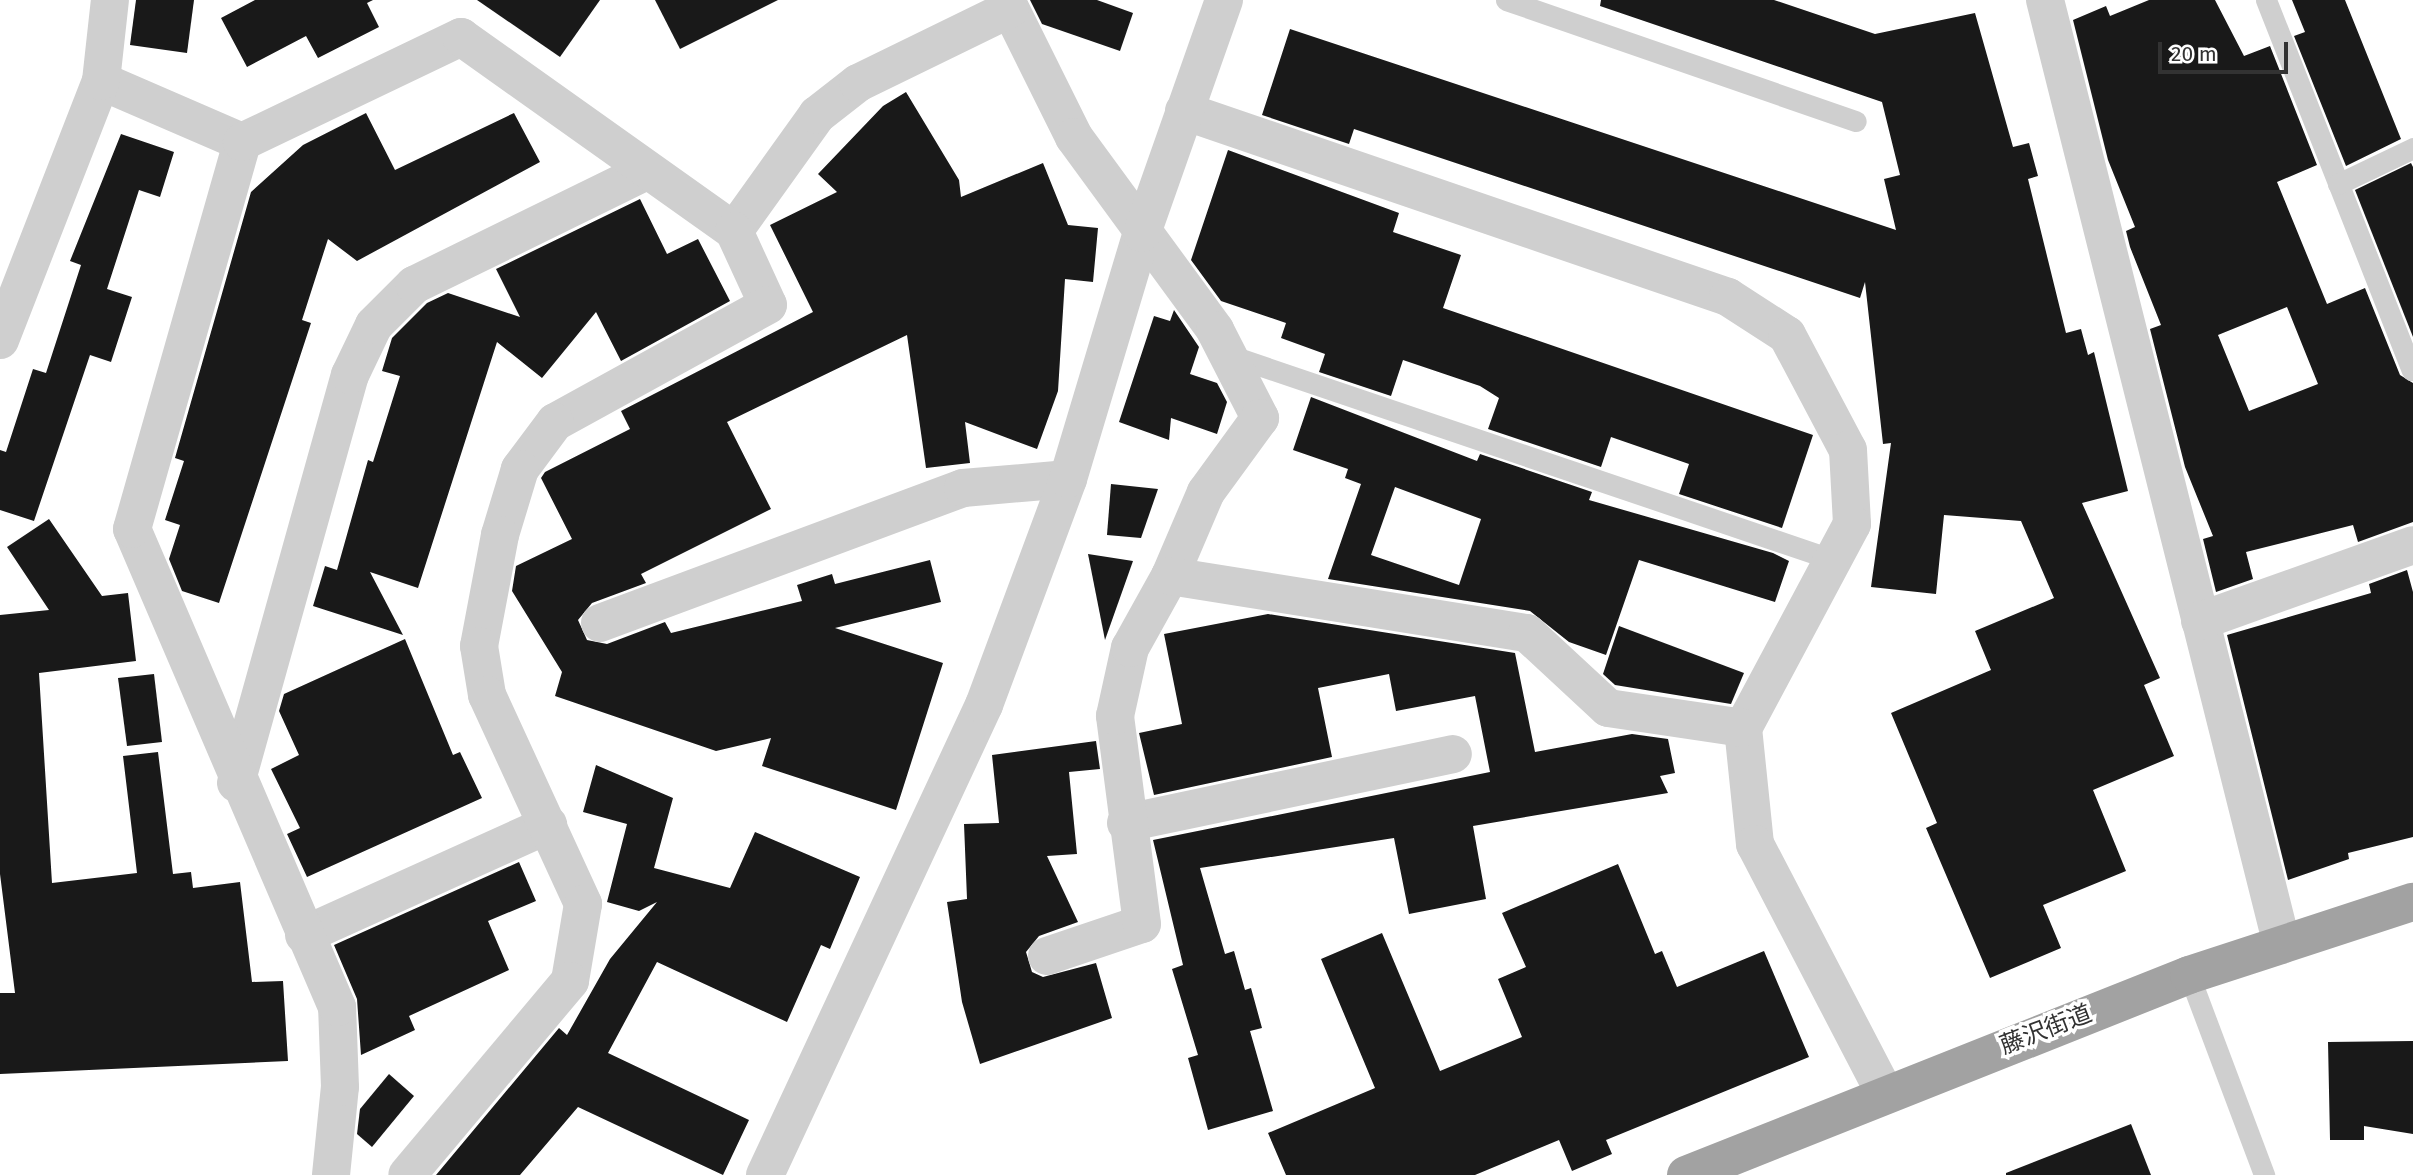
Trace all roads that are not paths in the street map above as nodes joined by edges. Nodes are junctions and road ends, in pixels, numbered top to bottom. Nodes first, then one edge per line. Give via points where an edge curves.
1 (110, 0) edge
2 (1224, 0) edge
3 (1506, 0) edge
4 (2045, 0) edge
5 (2266, 0) edge
6 (1008, 5) edge
7 (101, 81) junction
8 (1184, 111) junction
9 (1856, 121) dead end
10 (243, 142) junction
11 (2413, 148) edge
12 (647, 171) junction
13 (2338, 184) junction
14 (733, 231) junction
15 (1142, 233) junction
16 (0, 340) edge
17 (1228, 355) junction
18 (2412, 370) edge
19 (1068, 480) junction
20 (2413, 545) edge
21 (1834, 560) junction
22 (1170, 576) junction
23 (2200, 621) junction
24 (600, 623) dead end
25 (1743, 728) junction
26 (1453, 754) dead end
27 (236, 783) junction
28 (1126, 823) junction
29 (548, 825) junction
30 (2413, 902) edge
31 (304, 935) junction
32 (2282, 945) junction
33 (1047, 956) dead end
34 (2189, 975) junction
35 (1884, 1092) junction
36 (331, 1175) edge
37 (407, 1175) edge
38 (765, 1175) edge
39 (1686, 1175) edge
40 (2264, 1175) edge

1 - 7 street
2 - 8 street
3 - 9 lane
4 - 23 street
5 - 13 lane
6 - 14 street via 858,83 817,115
6 - 15 street via 1074,137
7 - 10 street
7 - 16 street
8 - 15 street
8 - 21 street via 1728,298 1787,335 1848,450 1852,524
10 - 12 street via 461,37
10 - 27 street via 132,529
11 - 13 lane
12 - 14 street
12 - 27 street via 414,285 374,325 350,375
13 - 18 lane
14 - 29 street via 768,305 555,422 520,469 504,521 479,646 487,695
15 - 17 street
15 - 19 street
17 - 21 lane
17 - 22 street via 1260,418 1206,492
19 - 24 street via 964,488
19 - 38 street via 984,705
20 - 23 street
21 - 25 street
22 - 25 street via 1527,633 1608,708
22 - 28 street via 1130,648 1115,716
23 - 32 street
25 - 35 street via 1755,844
26 - 28 street
27 - 31 street
28 - 33 street via 1142,924
29 - 31 street
29 - 37 street via 583,904 570,981
30 - 32 highway, 藤沢街道
31 - 36 street via 337,1007 340,1087
32 - 34 highway, 藤沢街道
34 - 35 highway, 藤沢街道
34 - 40 lane
35 - 39 highway, 藤沢街道

